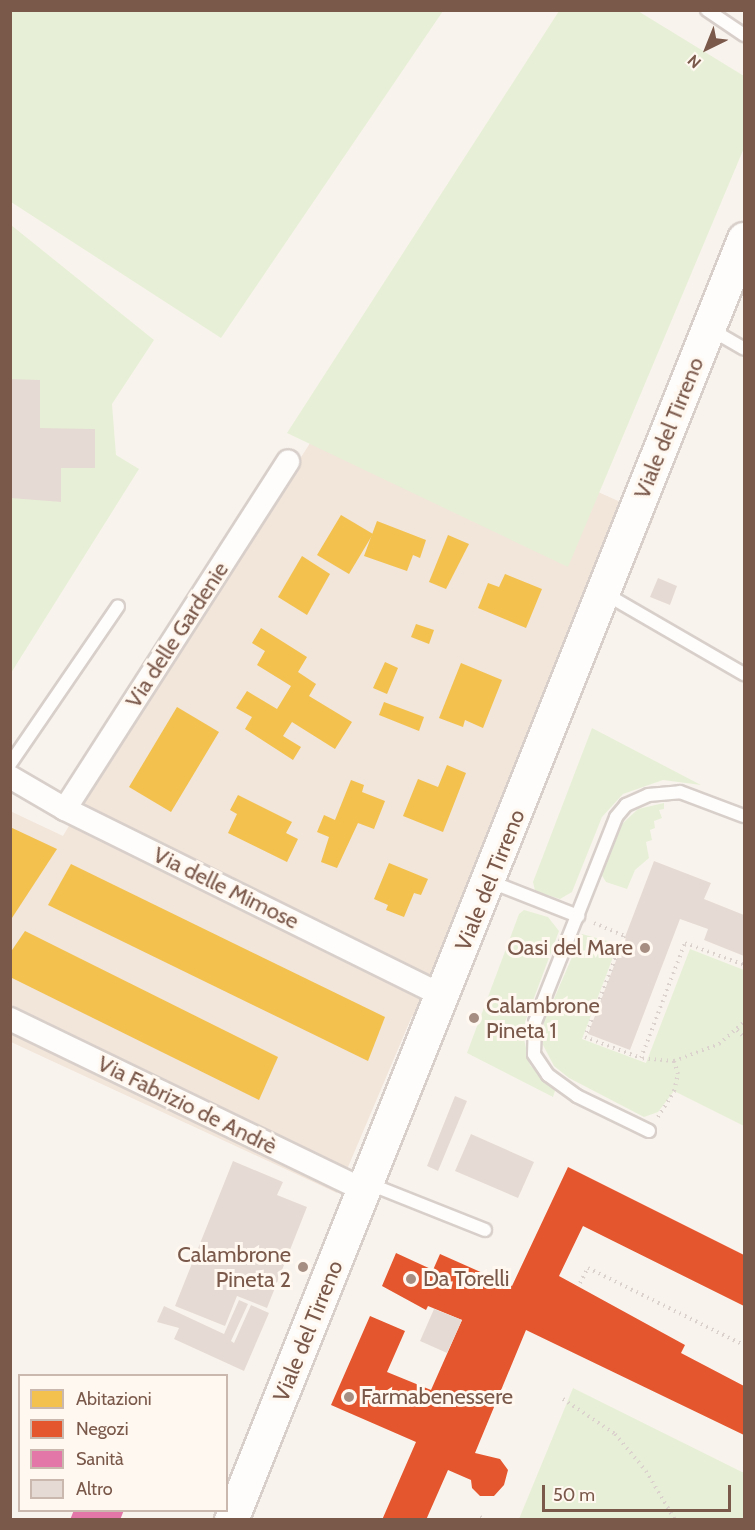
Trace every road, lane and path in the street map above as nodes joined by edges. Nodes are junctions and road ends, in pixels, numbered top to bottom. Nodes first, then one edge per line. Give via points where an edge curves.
1 (707, 10) edge
2 (744, 35) edge
3 (744, 239) edge
4 (709, 329) junction
5 (744, 349) edge
6 (288, 461) dead end
7 (603, 592) junction
8 (117, 606) dead end
9 (744, 674) edge
10 (10, 764) edge
11 (10, 777) edge
12 (65, 809) junction
13 (744, 816) edge
14 (489, 881) junction
15 (578, 916) junction
16 (744, 965) edge
17 (444, 996) junction
18 (10, 1019) edge
19 (744, 1022) edge
20 (737, 1030) junction
21 (744, 1037) edge
22 (641, 1058) junction
23 (674, 1061) junction
24 (649, 1131) joint
25 (366, 1186) junction
26 (485, 1230) dead end
27 (580, 1283) dead end
28 (744, 1345) edge
29 (563, 1399) dead end
30 (480, 1517) dead end
31 (231, 1520) edge
32 (486, 1520) edge
33 (675, 1520) edge

1 - 2 lane
3 - 4 main road, Viale del Tirreno
4 - 5 lane
4 - 7 main road, Viale del Tirreno
6 - 12 street, Via delle Gardenie
7 - 9 lane
7 - 14 main road, Viale del Tirreno
8 - 10 lane
11 - 12 street, Via delle Mimose
12 - 17 street, Via delle Mimose
13 - 15 lane via 680,792 648,795 626,805 616,817
14 - 15 lane
14 - 17 main road, Viale del Tirreno
15 - 22 path via 624,936 585,1037
15 - 24 lane via 535,1022 534,1054 557,1083
16 - 22 path via 685,943
17 - 25 main road, Viale del Tirreno
18 - 25 street, Via Fabrizio de Andrè
19 - 20 path
20 - 21 path
20 - 23 path via 719,1044
22 - 23 path
23 - 24 path via 678,1074 674,1091
25 - 26 lane
25 - 31 main road, Viale del Tirreno
27 - 28 path via 588,1268
29 - 33 path via 615,1434 646,1471
30 - 32 path

